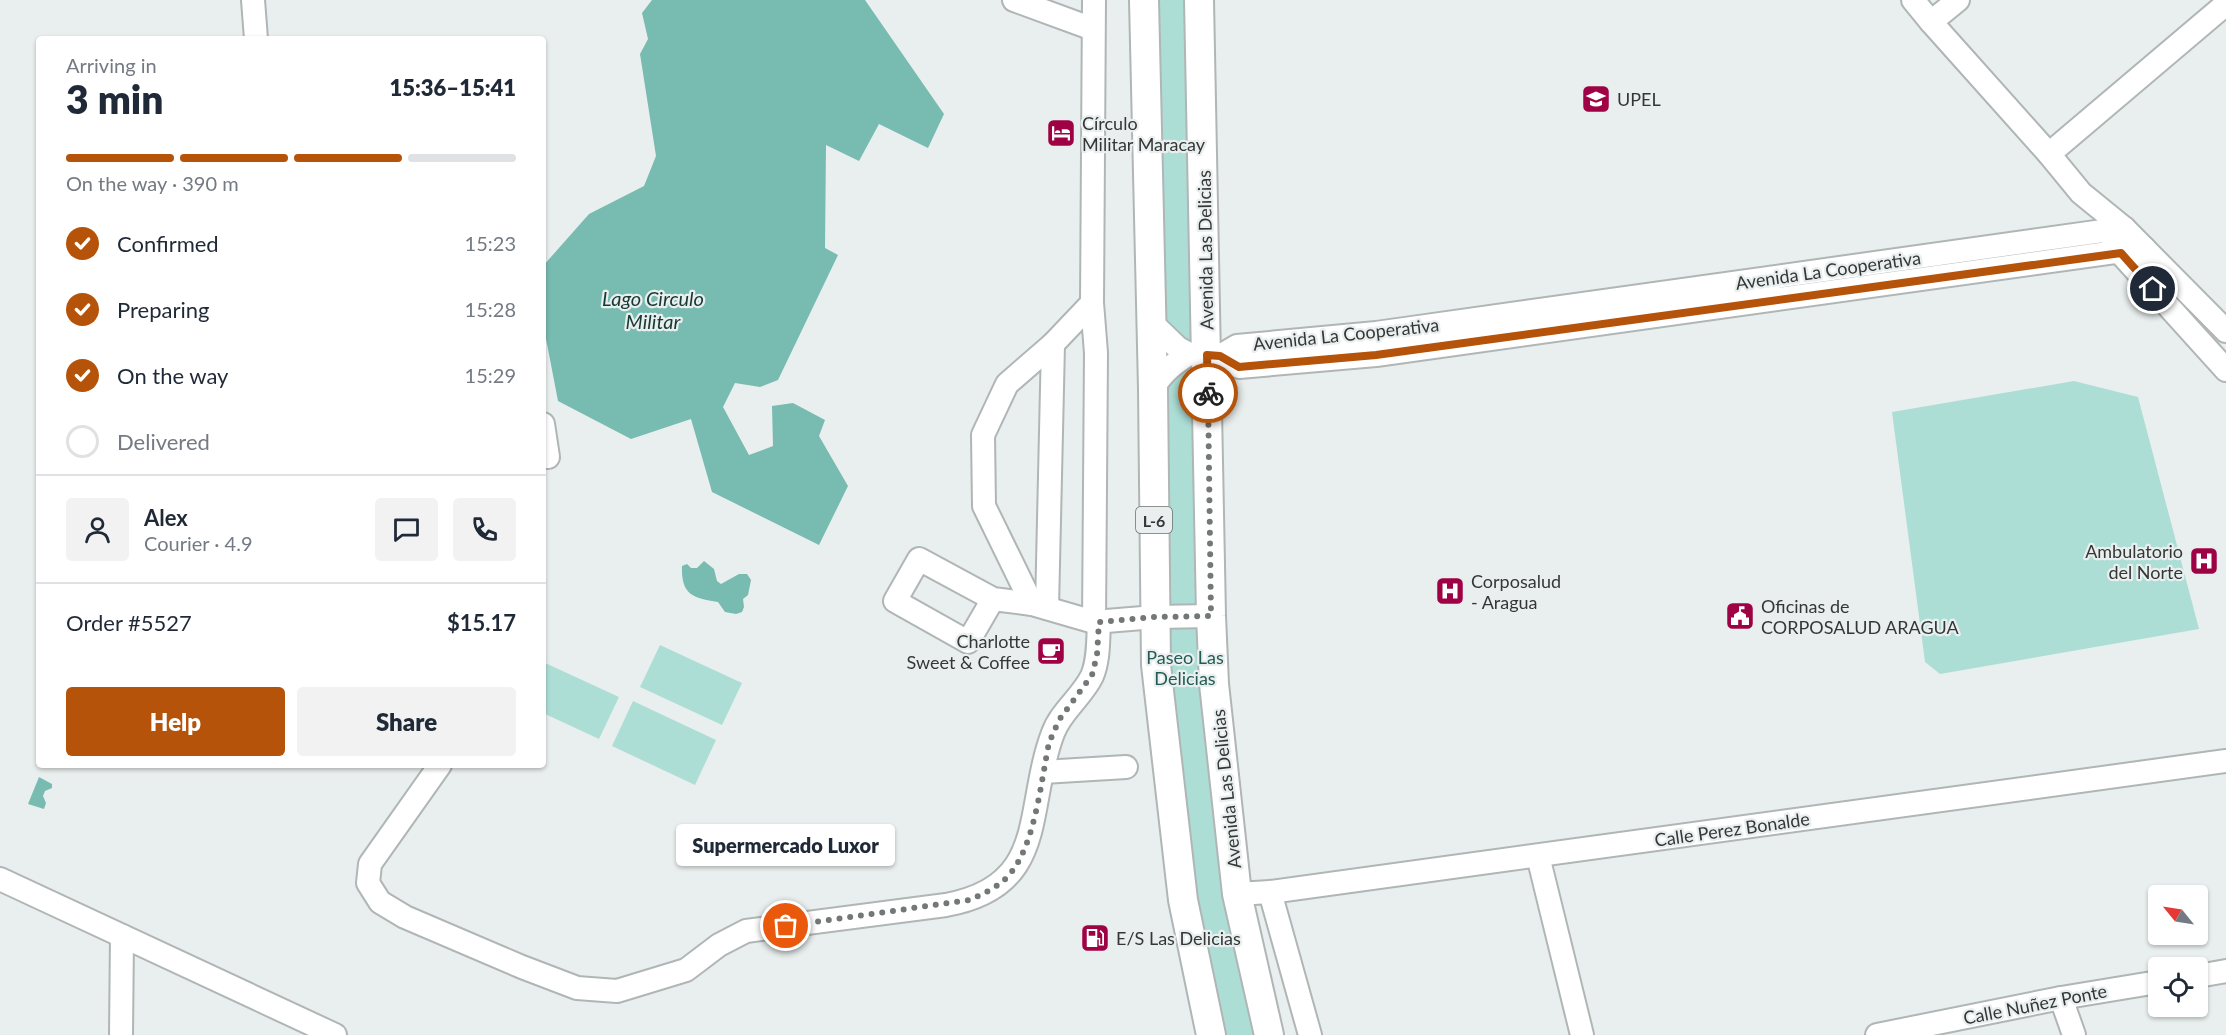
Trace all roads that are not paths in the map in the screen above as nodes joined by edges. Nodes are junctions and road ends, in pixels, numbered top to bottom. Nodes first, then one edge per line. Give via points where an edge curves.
1 (253, 0) edge
2 (1014, 0) edge
3 (1094, 0) edge
4 (1144, 0) edge
5 (1199, 0) edge
6 (1913, 0) edge
7 (1958, 0) edge
8 (2226, 4) edge
9 (1931, 22) junction
10 (1093, 29) junction
11 (256, 36) edge
12 (2049, 153) junction
13 (2080, 193) junction
14 (2124, 228) junction
15 (2101, 232) junction
16 (2144, 248) junction
17 (2121, 253) junction
18 (1092, 303) junction
19 (1151, 322) junction
20 (2226, 331) edge
21 (1053, 344) junction
22 (1205, 355) junction
23 (2226, 370) edge
24 (1153, 389) junction
25 (546, 444) edge
26 (546, 457) edge
27 (993, 600) dead end
28 (1039, 606) junction
29 (1211, 616) junction
30 (1155, 617) junction
31 (1097, 622) junction
32 (2226, 761) edge
33 (1126, 767) dead end
34 (438, 768) edge
35 (1043, 772) junction
36 (1539, 856) junction
37 (0, 879) edge
38 (1270, 892) junction
39 (1237, 894) junction
40 (122, 936) junction
41 (2226, 971) edge
42 (2208, 974) edge
43 (2148, 984) edge
44 (2061, 998) junction
45 (121, 1035) edge
46 (335, 1035) edge
47 (1211, 1035) edge
48 (1269, 1035) edge
49 (1310, 1035) edge
50 (1582, 1035) edge
51 (1877, 1035) edge
52 (2074, 1035) edge

1 - 11 street
2 - 10 street
3 - 10 street
4 - 19 main road, L-6
5 - 22 main road, Avenida Las Delicias
6 - 9 street
7 - 9 street
8 - 12 street
9 - 12 street
10 - 18 street
12 - 13 street
13 - 14 street
13 - 15 street
14 - 15 street, Avenida La Cooperativa
14 - 16 street
15 - 17 street
15 - 22 street, Avenida La Cooperativa via 1376,333 1238,345
16 - 17 street, Avenida La Cooperativa
16 - 20 street
17 - 22 street, Avenida La Cooperativa via 1376,355 1239,367
17 - 23 street
18 - 21 street
18 - 31 street via 1096,353
19 - 22 street via 1178,348
19 - 24 main road, L-6
21 - 28 street
21 - 28 street via 1007,384 982,435 984,506
22 - 24 street via 1178,361 1159,377
22 - 29 main road, Avenida Las Delicias
24 - 30 main road, L-6
25 - 26 street
27 - 28 street
28 - 31 street
29 - 30 street
29 - 39 main road, Avenida Las Delicias via 1214,684
30 - 31 street
30 - 47 main road, L-6 via 1156,665 1182,900
31 - 35 street via 1097,655 1092,675 1054,729
32 - 36 street, Calle Perez Bonalde
33 - 35 street
34 - 35 street via 370,864 368,883 380,902 405,917 566,984 617,991 686,970 746,931 970,900 994,888 1009,876 1021,858
36 - 38 street, Calle Perez Bonalde
36 - 50 street
37 - 40 street
38 - 39 street, Calle Perez Bonalde
38 - 49 street
39 - 48 main road, Avenida Las Delicias
40 - 45 street
40 - 46 street
41 - 42 street
43 - 44 street, Calle Nuñez Ponte
44 - 51 street, Calle Nuñez Ponte
44 - 52 street

